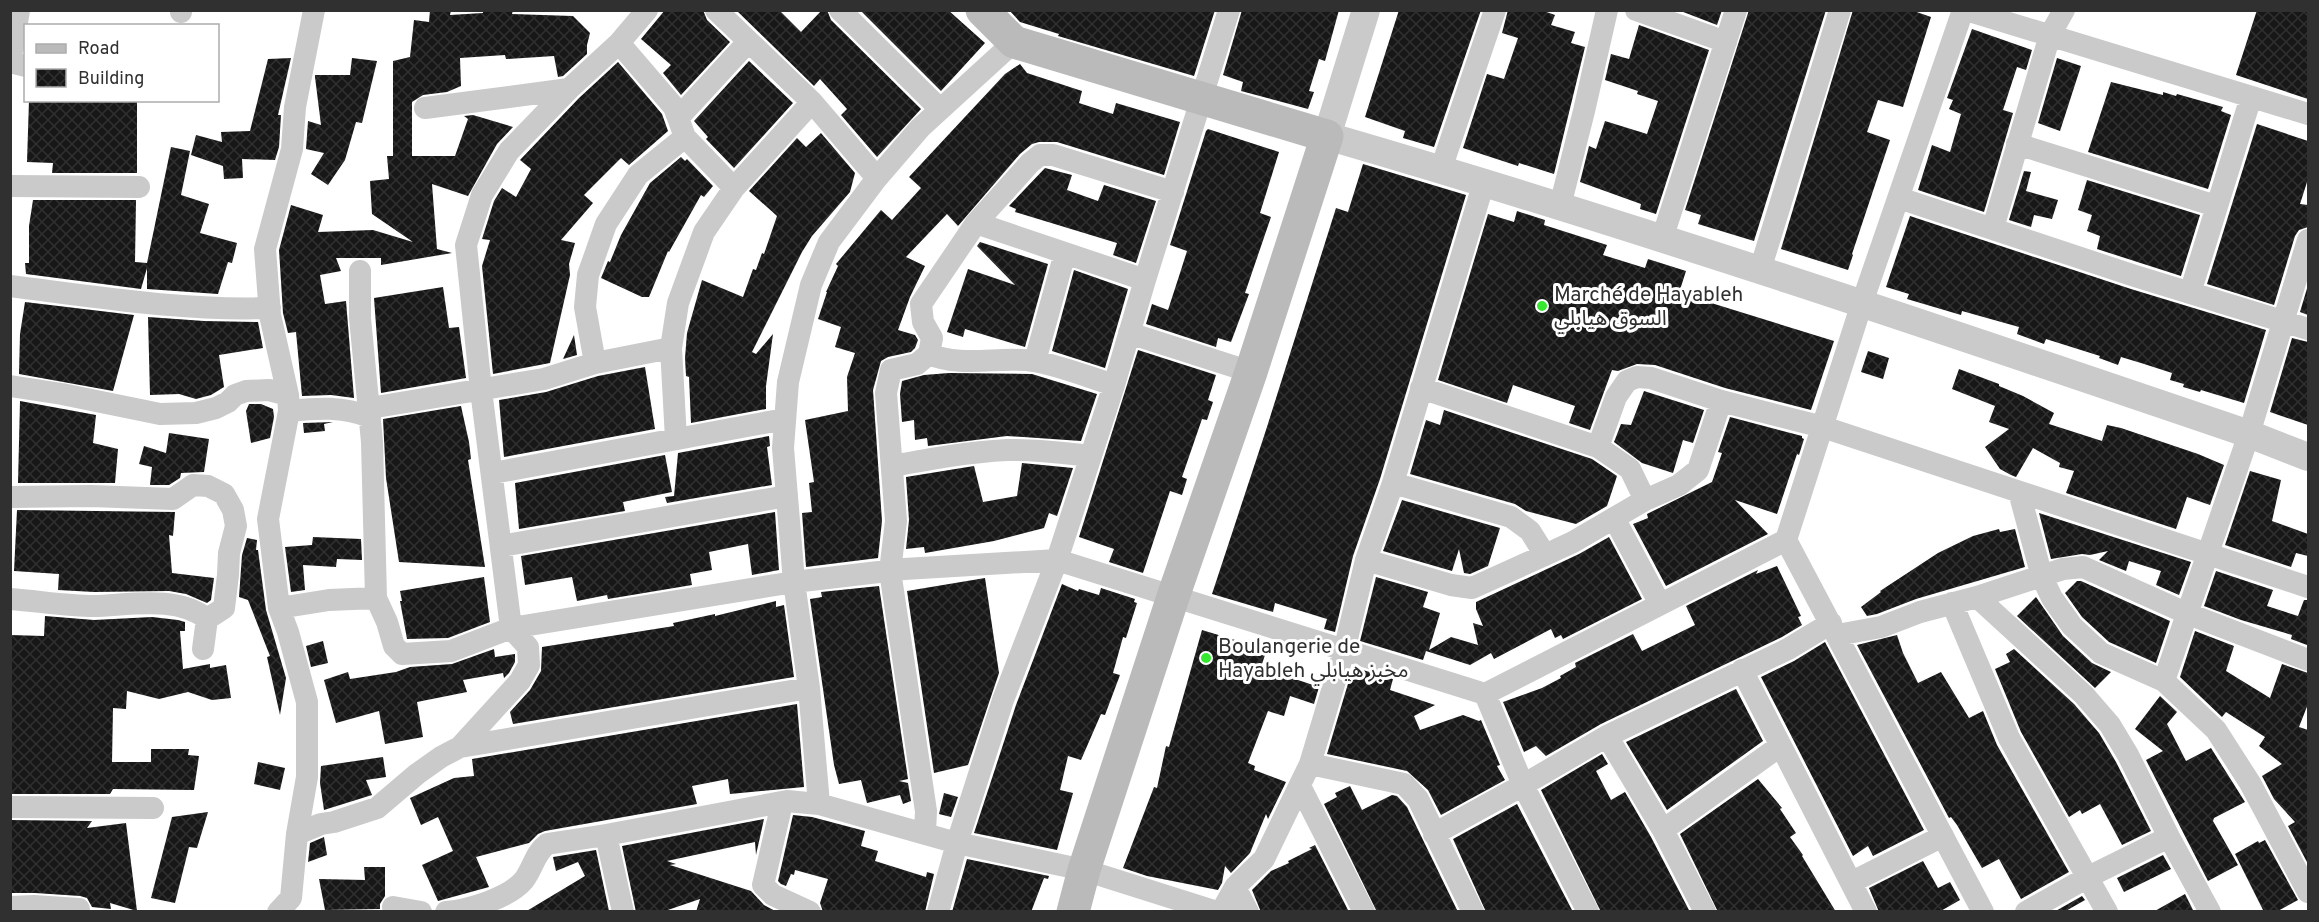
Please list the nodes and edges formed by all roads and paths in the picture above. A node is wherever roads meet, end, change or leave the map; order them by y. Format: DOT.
graph roads {
  1 [pos="16,10"];
  2 [pos="314,10"];
  3 [pos="647,10"];
  4 [pos="716,10"];
  5 [pos="840,10"];
  6 [pos="982,10"];
  7 [pos="1229,10"];
  8 [pos="1366,10"];
  9 [pos="1495,10"];
  10 [pos="1607,10"];
  11 [pos="1636,10"];
  12 [pos="1736,10"];
  13 [pos="1840,10"];
  14 [pos="1964,10"];
  15 [pos="2064,10"];
  16 [pos="2050,35"];
  17 [pos="748,42"];
  18 [pos="1014,42"];
  19 [pos="1726,42"];
  20 [pos="619,43"];
  21 [pos="10,47"];
  22 [pos="568,89"];
  23 [pos="2251,97"];
  24 [pos="1202,99"];
  25 [pos="812,102"];
  26 [pos="425,108"];
  27 [pos="940,109"];
  28 [pos="2308,114"];
  29 [pos="682,128"];
  30 [pos="1327,136"];
  31 [pos="2017,144"];
  32 [pos="1441,169"];
  33 [pos="876,178"];
  34 [pos="1484,182"];
  35 [pos="10,186"];
  36 [pos="140,187"];
  37 [pos="734,188"];
  38 [pos="1173,192"];
  39 [pos="1899,198"];
  40 [pos="1560,206"];
  41 [pos="2216,206"];
  42 [pos="976,223"];
  43 [pos="1993,228"];
  44 [pos="1662,239"];
  45 [pos="2308,240"];
  46 [pos="1065,253"];
  47 [pos="1760,270"];
  48 [pos="360,271"];
  49 [pos="1145,280"];
  50 [pos="10,286"];
  51 [pos="2190,293"];
  52 [pos="1862,303"];
  53 [pos="270,308"];
  54 [pos="2284,320"];
  55 [pos="2308,329"];
  56 [pos="1129,333"];
  57 [pos="670,348"];
  58 [pos="929,354"];
  59 [pos="1035,362"];
  60 [pos="595,363"];
  61 [pos="1251,372"];
  62 [pos="1114,385"];
  63 [pos="10,386"];
  64 [pos="1421,388"];
  65 [pos="481,390"];
  66 [pos="1721,401"];
  67 [pos="288,403"];
  68 [pos="370,413"];
  69 [pos="785,419"];
  70 [pos="1823,427"];
  71 [pos="2249,434"];
  72 [pos="676,439"];
  73 [pos="1598,447"];
  74 [pos="1091,456"];
  75 [pos="2308,457"];
  76 [pos="892,466"];
  77 [pos="493,473"];
  78 [pos="1393,483"];
  79 [pos="2019,492"];
  80 [pos="787,496"];
  81 [pos="10,497"];
  82 [pos="1645,500"];
  83 [pos="1614,518"];
  84 [pos="1786,540"];
  85 [pos="501,546"];
  86 [pos="2208,554"];
  87 [pos="1545,555"];
  88 [pos="1057,560"];
  89 [pos="1366,560"];
  90 [pos="890,571"];
  91 [pos="2042,577"];
  92 [pos="794,582"];
  93 [pos="2308,586"];
  94 [pos="1173,597"];
  95 [pos="1977,597"];
  96 [pos="376,598"];
  97 [pos="10,599"];
  98 [pos="1952,603"];
  99 [pos="1660,604"];
  100 [pos="279,608"];
  101 [pos="2186,613"];
  102 [pos="207,619"];
  103 [pos="511,628"];
  104 [pos="1834,629"];
  105 [pos="203,649"];
  106 [pos="1344,651"];
  107 [pos="2308,660"];
  108 [pos="1742,670"];
  109 [pos="2164,681"];
  110 [pos="809,688"];
  111 [pos="1485,694"];
  112 [pos="1607,736"];
  113 [pos="1780,746"];
  114 [pos="460,747"];
  115 [pos="1310,764"];
  116 [pos="1523,785"];
  117 [pos="1300,786"];
  118 [pos="782,803"];
  119 [pos="819,804"];
  120 [pos="10,807"];
  121 [pos="153,808"];
  122 [pos="1663,830"];
  123 [pos="925,832"];
  124 [pos="297,834"];
  125 [pos="1434,834"];
  126 [pos="606,835"];
  127 [pos="1944,836"];
  128 [pos="2169,837"];
  129 [pos="957,843"];
  130 [pos="1084,870"];
  131 [pos="2088,877"];
  132 [pos="1852,882"];
  133 [pos="1235,887"];
  134 [pos="2308,892"];
  135 [pos="288,907"];
  136 [pos="393,907"];
  137 [pos="10,908"];
  138 [pos="79,909"];
  139 [pos="421,912"];
  140 [pos="446,912"];
  141 [pos="623,912"];
  142 [pos="810,912"];
  143 [pos="938,912"];
  144 [pos="1073,912"];
  145 [pos="1219,912"];
  146 [pos="1248,912"];
  147 [pos="1364,912"];
  148 [pos="1473,912"];
  149 [pos="1588,912"];
  150 [pos="1705,912"];
  151 [pos="1866,912"];
  152 [pos="1983,912"];
  153 [pos="2026,912"];
  154 [pos="2106,912"];
  155 [pos="2210,912"];
  1 -- 21 [label="street"];
  2 -- 53 [label="street"];
  3 -- 20 [label="street"];
  4 -- 17 [label="street"];
  5 -- 27 [label="street"];
  6 -- 18 [label="main road"];
  7 -- 24 [label="street"];
  8 -- 30 [label="street"];
  9 -- 32 [label="street"];
  10 -- 40 [label="street"];
  11 -- 19 [label="street"];
  12 -- 19 [label="street"];
  13 -- 47 [label="street"];
  14 -- 16 [label="street"];
  14 -- 39 [label="street"];
  15 -- 16 [label="street"];
  16 -- 23 [label="street"];
  16 -- 31 [label="street"];
  17 -- 25 [label="street"];
  17 -- 29 [label="street"];
  18 -- 24 [label="main road"];
  18 -- 27 [label="street"];
  19 -- 44 [label="street"];
  20 -- 22 [label="street"];
  20 -- 29 [label="street"];
  22 -- 26 [label="street"];
  22 -- 65 [label="street"];
  23 -- 28 [label="street"];
  23 -- 41 [label="street"];
  24 -- 30 [label="main road"];
  24 -- 38 [label="street"];
  25 -- 33 [label="street"];
  25 -- 37 [label="street"];
  27 -- 33 [label="street"];
  29 -- 37 [label="street"];
  29 -- 60 [label="street"];
  30 -- 32 [label="street"];
  30 -- 61 [label="main road"];
  31 -- 41 [label="street"];
  31 -- 43 [label="street"];
  32 -- 34 [label="street"];
  33 -- 69 [label="street"];
  34 -- 40 [label="street"];
  34 -- 64 [label="street"];
  35 -- 36 [label="street"];
  37 -- 57 [label="street"];
  38 -- 42 [label="street"];
  38 -- 49 [label="street"];
  39 -- 43 [label="street"];
  39 -- 52 [label="street"];
  40 -- 44 [label="street"];
  41 -- 51 [label="street"];
  42 -- 46 [label="street"];
  42 -- 58 [label="street"];
  43 -- 51 [label="street"];
  44 -- 47 [label="street"];
  45 -- 54 [label="street"];
  46 -- 49 [label="street"];
  46 -- 59 [label="street"];
  47 -- 52 [label="street"];
  48 -- 68 [label="street"];
  49 -- 56 [label="street"];
  50 -- 53 [label="street"];
  51 -- 54 [label="street"];
  52 -- 70 [label="street"];
  52 -- 71 [label="street"];
  53 -- 67 [label="street"];
  54 -- 55 [label="street"];
  54 -- 71 [label="street"];
  56 -- 61 [label="street"];
  56 -- 62 [label="street"];
  57 -- 60 [label="street"];
  57 -- 72 [label="street"];
  58 -- 59 [label="street"];
  58 -- 76 [label="street"];
  59 -- 62 [label="street"];
  60 -- 65 [label="street"];
  61 -- 94 [label="main road"];
  62 -- 74 [label="street"];
  63 -- 67 [label="street"];
  64 -- 73 [label="street"];
  64 -- 78 [label="street"];
  65 -- 68 [label="street"];
  65 -- 77 [label="street"];
  66 -- 70 [label="street"];
  66 -- 73 [label="street"];
  66 -- 82 [label="street"];
  67 -- 68 [label="street"];
  67 -- 100 [label="street"];
  68 -- 96 [label="street"];
  69 -- 72 [label="street"];
  69 -- 80 [label="street"];
  70 -- 79 [label="street"];
  70 -- 84 [label="street"];
  71 -- 75 [label="street"];
  71 -- 86 [label="street"];
  72 -- 77 [label="street"];
  73 -- 82 [label="street"];
  74 -- 76 [label="street"];
  74 -- 88 [label="street"];
  76 -- 90 [label="street"];
  77 -- 85 [label="street"];
  78 -- 87 [label="street"];
  78 -- 89 [label="street"];
  79 -- 86 [label="street"];
  79 -- 91 [label="street"];
  80 -- 85 [label="street"];
  80 -- 92 [label="street"];
  81 -- 102 [label="street"];
  82 -- 83 [label="street"];
  83 -- 87 [label="street"];
  83 -- 99 [label="street"];
  84 -- 99 [label="street"];
  84 -- 104 [label="street"];
  85 -- 103 [label="street"];
  86 -- 93 [label="street"];
  86 -- 101 [label="street"];
  87 -- 89 [label="street"];
  88 -- 90 [label="street"];
  88 -- 94 [label="street"];
  88 -- 129 [label="street"];
  89 -- 106 [label="street"];
  90 -- 92 [label="street"];
  90 -- 123 [label="street"];
  91 -- 95 [label="street"];
  91 -- 101 [label="street"];
  91 -- 109 [label="street"];
  92 -- 103 [label="street"];
  92 -- 110 [label="street"];
  94 -- 106 [label="street"];
  94 -- 130 [label="main road"];
  95 -- 98 [label="street"];
  95 -- 128 [label="street"];
  96 -- 100 [label="street"];
  96 -- 103 [label="street"];
  97 -- 102 [label="street"];
  98 -- 104 [label="street"];
  98 -- 131 [label="street"];
  99 -- 111 [label="street"];
  100 -- 124 [label="street"];
  101 -- 107 [label="street"];
  101 -- 109 [label="street"];
  102 -- 105 [label="street"];
  103 -- 114 [label="street"];
  104 -- 108 [label="street"];
  104 -- 127 [label="street"];
  106 -- 111 [label="street"];
  106 -- 115 [label="street"];
  108 -- 112 [label="street"];
  108 -- 113 [label="street"];
  109 -- 134 [label="street"];
  110 -- 114 [label="street"];
  110 -- 119 [label="street"];
  111 -- 116 [label="street"];
  112 -- 116 [label="street"];
  112 -- 122 [label="street"];
  113 -- 122 [label="street"];
  113 -- 132 [label="street"];
  114 -- 124 [label="street"];
  115 -- 117 [label="street"];
  115 -- 125 [label="street"];
  116 -- 125 [label="street"];
  116 -- 149 [label="street"];
  117 -- 133 [label="street"];
  117 -- 147 [label="street"];
  118 -- 119 [label="street"];
  118 -- 126 [label="street"];
  118 -- 142 [label="street"];
  119 -- 123 [label="street"];
  120 -- 121 [label="street"];
  122 -- 150 [label="street"];
  123 -- 129 [label="street"];
  124 -- 135 [label="street"];
  125 -- 148 [label="street"];
  126 -- 140 [label="street"];
  126 -- 141 [label="street"];
  127 -- 132 [label="street"];
  127 -- 152 [label="street"];
  128 -- 131 [label="street"];
  128 -- 155 [label="street"];
  129 -- 130 [label="street"];
  129 -- 143 [label="street"];
  130 -- 144 [label="main road"];
  130 -- 145 [label="street"];
  131 -- 153 [label="street"];
  131 -- 154 [label="street"];
  132 -- 151 [label="street"];
  133 -- 145 [label="street"];
  133 -- 146 [label="street"];
  136 -- 139 [label="street"];
  137 -- 138 [label="street"];
}
